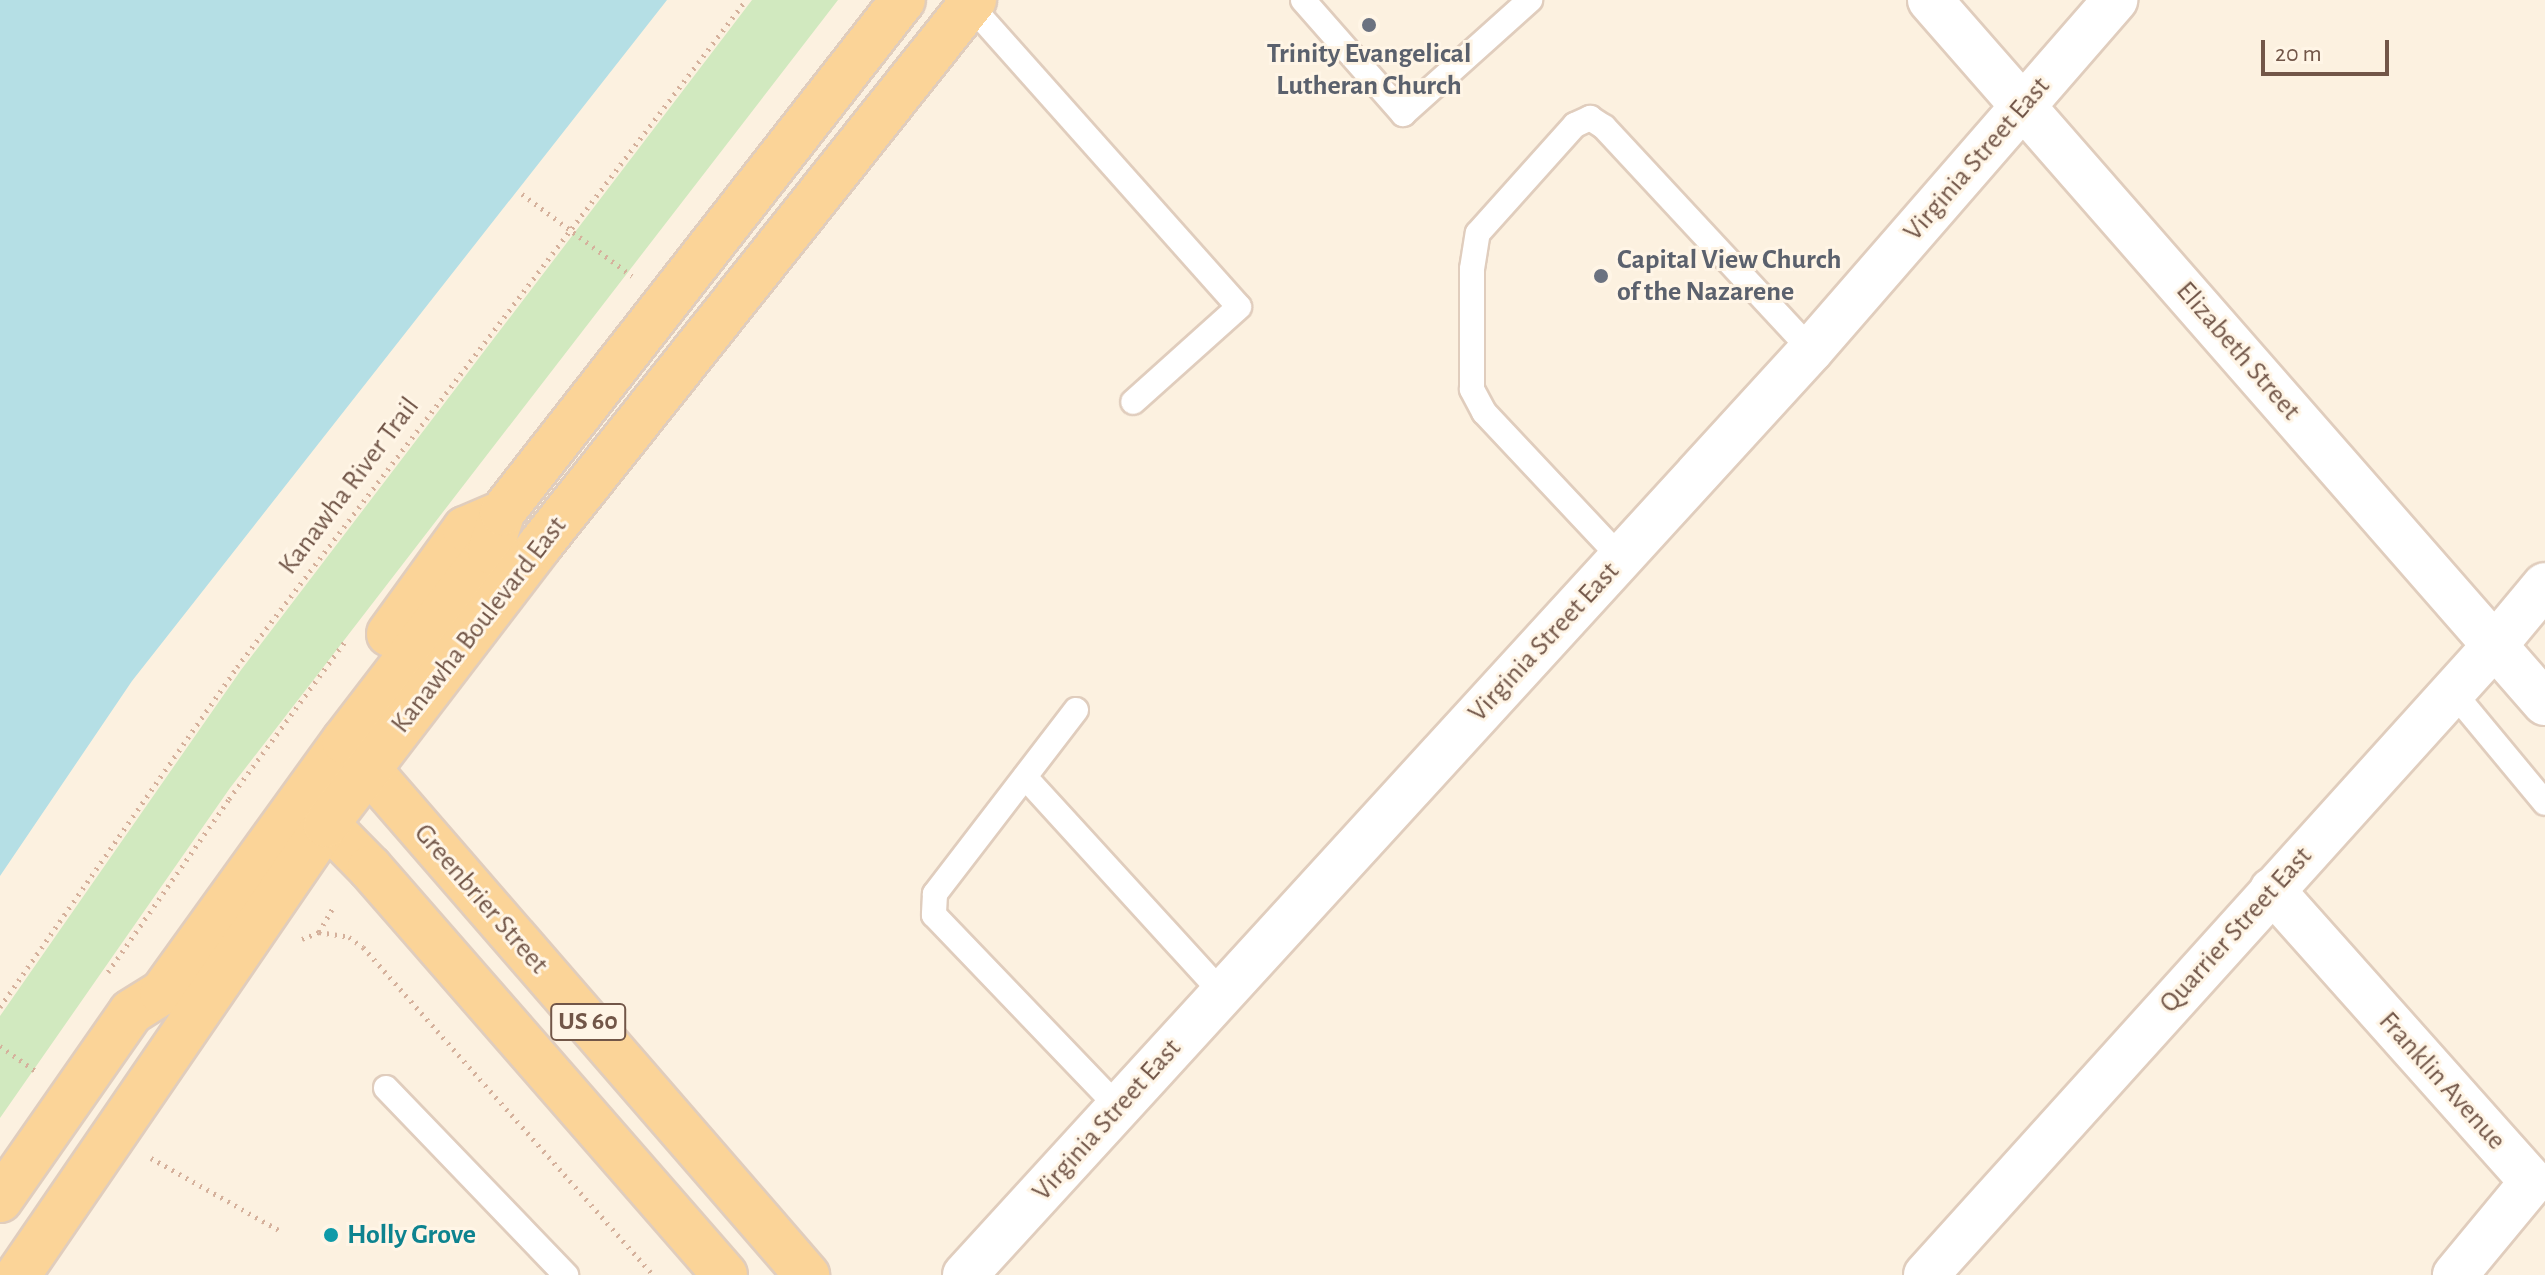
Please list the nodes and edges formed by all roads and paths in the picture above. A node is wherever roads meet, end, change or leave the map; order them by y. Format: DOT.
graph roads {
  1 [pos="746,0"];
  2 [pos="903,0"];
  3 [pos="1303,0"];
  4 [pos="1530,0"];
  5 [pos="1930,0"];
  6 [pos="2115,0"];
  7 [pos="972,3"];
  8 [pos="2022,106"];
  9 [pos="522,194"];
  10 [pos="568,229"];
  11 [pos="632,276"];
  12 [pos="1811,350"];
  13 [pos="1133,402"];
  14 [pos="502,513"];
  15 [pos="1621,558"];
  16 [pos="2545,585"];
  17 [pos="2495,645"];
  18 [pos="2453,692"];
  19 [pos="2545,703"];
  20 [pos="1076,710"];
  21 [pos="356,756"];
  22 [pos="1025,777"];
  23 [pos="2545,803"];
  24 [pos="314,812"];
  25 [pos="2272,890"];
  26 [pos="319,932"];
  27 [pos="1222,993"];
  28 [pos="0,1007"];
  29 [pos="131,1012"];
  30 [pos="0,1046"];
  31 [pos="38,1073"];
  32 [pos="386,1088"];
  33 [pos="1118,1107"];
  34 [pos="151,1158"];
  35 [pos="0,1200"];
  36 [pos="279,1230"];
  37 [pos="18,1275"];
  38 [pos="566,1275"];
  39 [pos="653,1275"];
  40 [pos="725,1275"];
  41 [pos="807,1275"];
  42 [pos="965,1275"];
  43 [pos="1926,1275"];
  44 [pos="2455,1275"];
  1 -- 10 [label="path, Kanawha River Trail"];
  2 -- 14 [label="main road, Kanawha Boulevard East"];
  3 -- 4 [label="lane"];
  5 -- 8 [label="main road, Elizabeth Street"];
  6 -- 8 [label="main road, Virginia Street East"];
  7 -- 13 [label="lane"];
  7 -- 21 [label="main road, Kanawha Boulevard East"];
  8 -- 12 [label="main road, Virginia Street East"];
  8 -- 17 [label="main road, Elizabeth Street"];
  9 -- 10 [label="path"];
  10 -- 11 [label="path"];
  10 -- 28 [label="path, Kanawha River Trail"];
  12 -- 15 [label="main road, Virginia Street East"];
  12 -- 15 [label="lane"];
  14 -- 21 [label="main road, Kanawha Boulevard East"];
  14 -- 29 [label="main road, Kanawha Boulevard East"];
  15 -- 27 [label="main road, Virginia Street East"];
  16 -- 17 [label="main road, Quarrier Street East"];
  17 -- 18 [label="main road, Quarrier Street East"];
  17 -- 19 [label="main road, Elizabeth Street"];
  18 -- 23 [label="lane"];
  18 -- 25 [label="main road, Quarrier Street East"];
  20 -- 22 [label="lane"];
  21 -- 24 [label="main road, Kanawha Boulevard East"];
  21 -- 41 [label="main road, Greenbrier Street / US 60"];
  22 -- 27 [label="lane"];
  22 -- 33 [label="lane"];
  24 -- 29 [label="main road, Kanawha Boulevard East"];
  24 -- 37 [label="main road, Kanawha Boulevard East"];
  24 -- 40 [label="main road, US 60"];
  25 -- 43 [label="main road, Quarrier Street East"];
  25 -- 44 [label="main road, Franklin Avenue"];
  26 -- 39 [label="path"];
  27 -- 33 [label="main road, Virginia Street East"];
  29 -- 35 [label="main road, Kanawha Boulevard East"];
  30 -- 31 [label="path"];
  32 -- 38 [label="lane"];
  33 -- 42 [label="main road, Virginia Street East"];
  34 -- 36 [label="path"];
}
